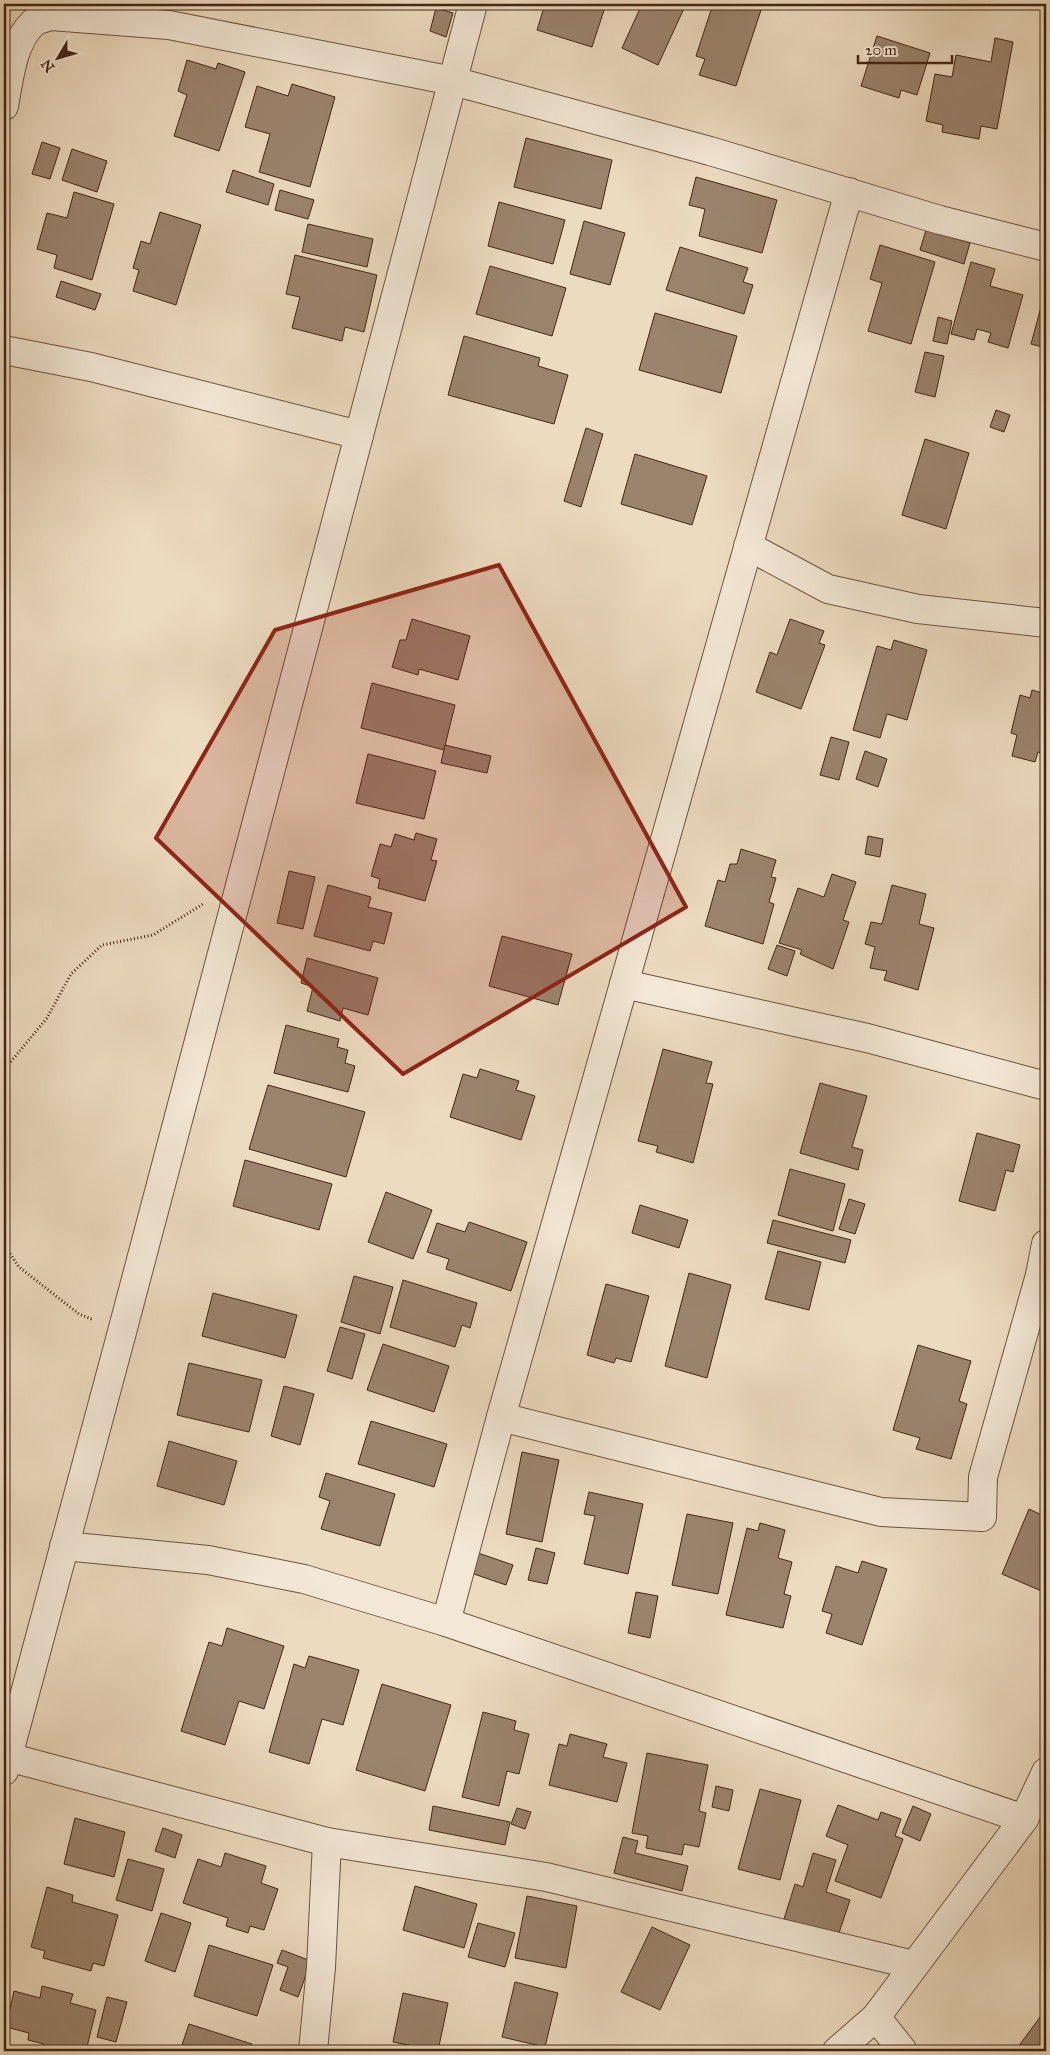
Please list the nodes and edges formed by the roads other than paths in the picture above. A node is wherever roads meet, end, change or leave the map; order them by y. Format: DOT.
graph roads {
  1 [pos="473,4"];
  2 [pos="34,13"];
  3 [pos="453,80"];
  4 [pos="4,106"];
  5 [pos="849,192"];
  6 [pos="1046,247"];
  7 [pos="4,350"];
  8 [pos="359,435"];
  9 [pos="748,546"];
  10 [pos="1046,623"];
  11 [pos="624,984"];
  12 [pos="1046,1086"];
  13 [pos="1046,1244"];
  14 [pos="500,1417"];
  15 [pos="64,1546"];
  16 [pos="446,1622"];
  17 [pos="5,1761"];
  18 [pos="1046,1772"];
  19 [pos="1024,1819"];
  20 [pos="327,1842"];
  21 [pos="914,1965"];
  22 [pos="876,2017"];
  23 [pos="313,2051"];
  24 [pos="837,2051"];
  25 [pos="903,2051"];
  1 -- 3 [label="street"];
  2 -- 3 [label="street"];
  2 -- 4 [label="street"];
  3 -- 5 [label="street"];
  3 -- 8 [label="street"];
  5 -- 6 [label="street"];
  5 -- 9 [label="street"];
  7 -- 8 [label="street"];
  8 -- 15 [label="street"];
  9 -- 10 [label="street"];
  9 -- 11 [label="street"];
  11 -- 12 [label="street"];
  11 -- 14 [label="street"];
  13 -- 14 [label="street"];
  14 -- 16 [label="street"];
  15 -- 16 [label="street"];
  15 -- 17 [label="street"];
  16 -- 19 [label="street"];
  17 -- 20 [label="street"];
  18 -- 19 [label="street"];
  19 -- 21 [label="street"];
  20 -- 21 [label="street"];
  20 -- 23 [label="street"];
  21 -- 22 [label="street"];
  22 -- 24 [label="street"];
  22 -- 25 [label="street"];
}
